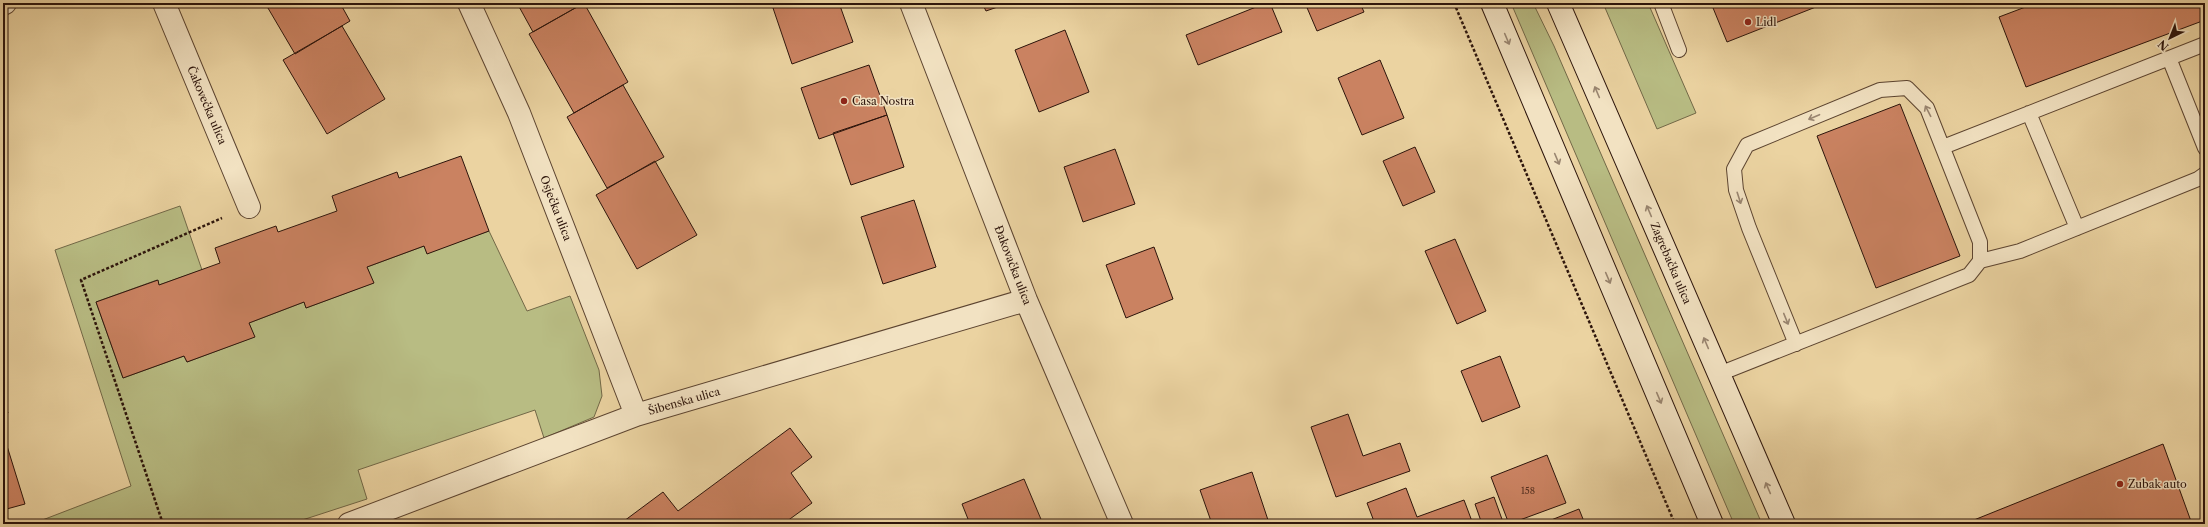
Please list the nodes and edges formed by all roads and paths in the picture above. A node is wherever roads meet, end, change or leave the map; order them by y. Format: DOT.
graph roads {
  1 [pos="164,3"];
  2 [pos="469,3"];
  3 [pos="911,3"];
  4 [pos="1454,3"];
  5 [pos="1492,3"];
  6 [pos="1558,3"];
  7 [pos="1661,3"];
  8 [pos="2205,44"];
  9 [pos="1679,50"];
  10 [pos="2169,58"];
  11 [pos="2029,113"];
  12 [pos="1943,147"];
  13 [pos="2205,148"];
  14 [pos="2205,174"];
  15 [pos="249,207"];
  16 [pos="2077,228"];
  17 [pos="1980,260"];
  18 [pos="1026,300"];
  19 [pos="1796,344"];
  20 [pos="1719,374"];
  21 [pos="636,415"];
  22 [pos="163,524"];
  23 [pos="349,524"];
  24 [pos="1122,524"];
  25 [pos="1675,524"];
  26 [pos="1712,524"];
  27 [pos="1784,524"];
  1 -- 15 [label="street, Čakovečka ulica"];
  2 -- 21 [label="street, Osječka ulica"];
  3 -- 18 [label="street, Đakovačka ulica"];
  4 -- 25 [label="path"];
  5 -- 26 [label="street, one-way"];
  20 -- 6 [label="street, Zagrebačka ulica, one-way"];
  7 -- 9 [label="lane"];
  8 -- 10 [label="lane"];
  10 -- 11 [label="lane"];
  10 -- 13 [label="lane"];
  11 -- 12 [label="lane"];
  11 -- 16 [label="lane"];
  12 -- 17 [label="lane"];
  12 -- 19 [label="lane, one-way"];
  14 -- 16 [label="lane"];
  15 -- 22 [label="path"];
  16 -- 17 [label="lane"];
  17 -- 19 [label="lane"];
  18 -- 21 [label="street, Šibenska ulica"];
  18 -- 24 [label="street, Đakovačka ulica"];
  19 -- 20 [label="lane"];
  27 -- 20 [label="street, Zagrebačka ulica, one-way"];
  21 -- 23 [label="street, Šibenska ulica"];
}
